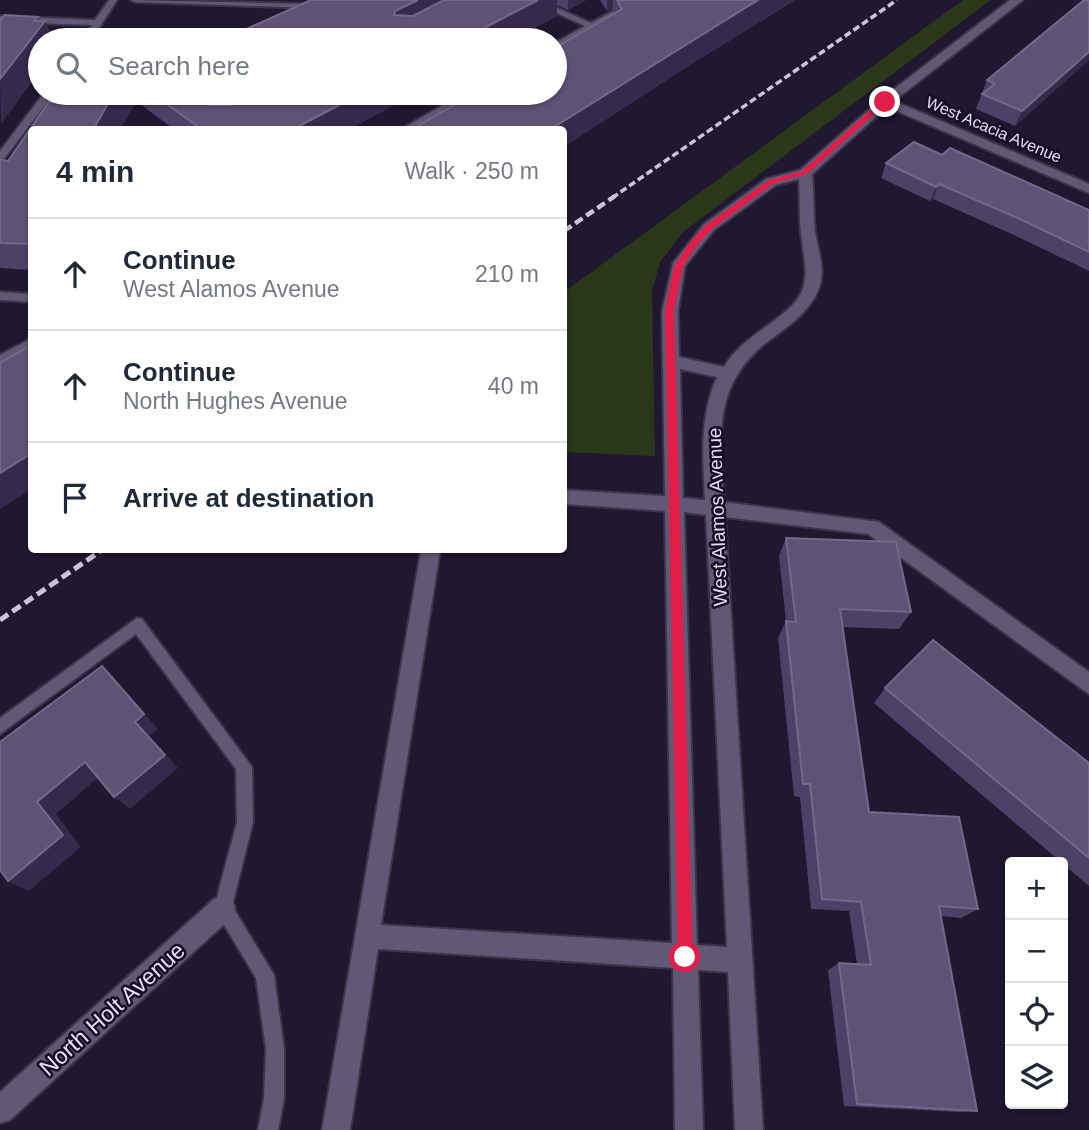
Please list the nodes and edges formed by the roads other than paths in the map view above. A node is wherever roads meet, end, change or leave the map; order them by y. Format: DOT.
graph roads {
  1 [pos="113,0"];
  2 [pos="135,0"];
  3 [pos="532,0"];
  4 [pos="639,0"];
  5 [pos="1017,0"];
  6 [pos="287,17"];
  7 [pos="0,19"];
  8 [pos="98,23"];
  9 [pos="592,26"];
  10 [pos="95,28"];
  11 [pos="567,40"];
  12 [pos="885,102"];
  13 [pos="41,105"];
  14 [pos="449,105"];
  15 [pos="411,126"];
  16 [pos="4,161"];
  17 [pos="804,173"];
  18 [pos="1089,189"];
  19 [pos="0,296"];
  20 [pos="28,298"];
  21 [pos="28,344"];
  22 [pos="0,360"];
  23 [pos="673,362"];
  24 [pos="726,373"];
  25 [pos="567,497"];
  26 [pos="676,505"];
  27 [pos="715,510"];
  28 [pos="430,553"];
  29 [pos="1089,684"];
  30 [pos="0,727"];
  31 [pos="223,908"];
  32 [pos="367,936"];
  33 [pos="685,957"];
  34 [pos="740,960"];
  35 [pos="0,1110"];
  36 [pos="268,1130"];
  37 [pos="336,1130"];
  38 [pos="689,1130"];
  39 [pos="749,1130"];
  1 -- 8 [label="lane"];
  2 -- 6 [label="lane"];
  3 -- 9 [label="lane"];
  4 -- 9 [label="lane"];
  5 -- 12 [label="street"];
  7 -- 8 [label="lane"];
  8 -- 10 [label="lane"];
  9 -- 11 [label="lane"];
  12 -- 17 [label="street"];
  12 -- 18 [label="street, West Acacia Avenue"];
  13 -- 16 [label="lane"];
  14 -- 15 [label="lane"];
  17 -- 23 [label="street, West Alamos Avenue"];
  17 -- 24 [label="street, West Alamos Avenue"];
  19 -- 20 [label="lane"];
  21 -- 22 [label="lane"];
  23 -- 24 [label="street"];
  23 -- 26 [label="street, West Alamos Avenue"];
  24 -- 27 [label="street, West Alamos Avenue"];
  25 -- 26 [label="street"];
  26 -- 27 [label="street"];
  26 -- 33 [label="street, West Alamos Avenue"];
  27 -- 29 [label="street"];
  27 -- 34 [label="street, West Alamos Avenue"];
  28 -- 32 [label="street"];
  30 -- 31 [label="lane"];
  31 -- 35 [label="street, North Holt Avenue"];
  31 -- 36 [label="lane"];
  32 -- 33 [label="street"];
  32 -- 37 [label="street"];
  33 -- 34 [label="street"];
  33 -- 38 [label="street, West Alamos Avenue"];
  34 -- 39 [label="street, West Alamos Avenue"];
}
